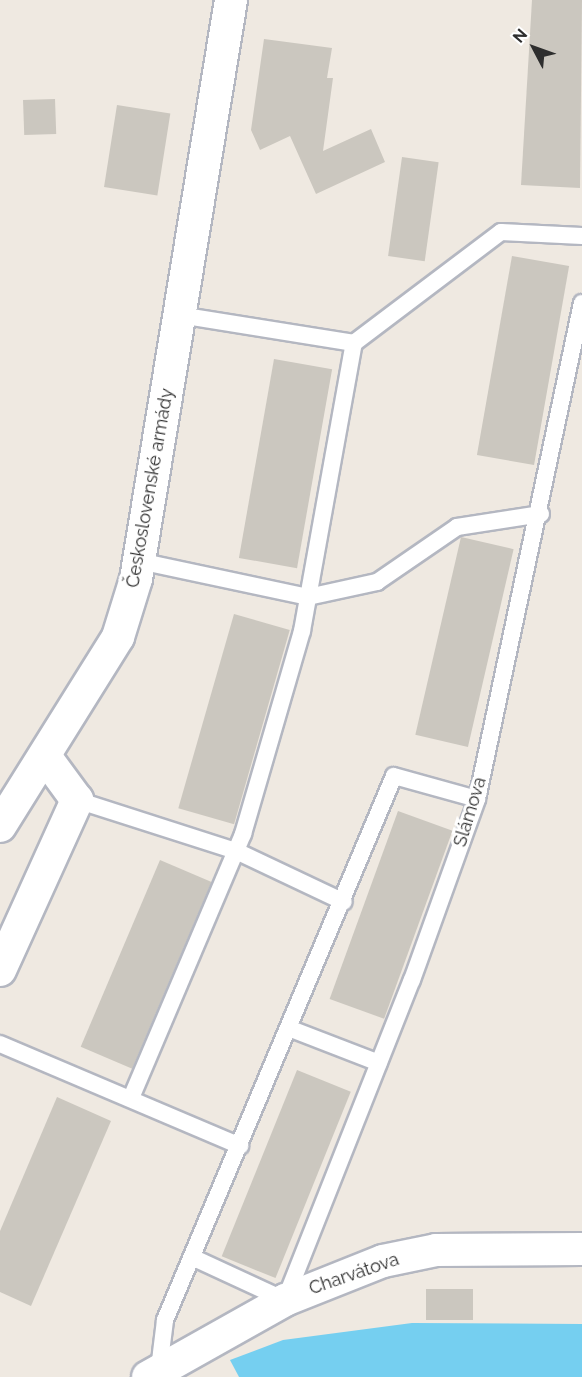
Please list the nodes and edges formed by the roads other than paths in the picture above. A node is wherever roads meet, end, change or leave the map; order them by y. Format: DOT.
graph roads {
  1 [pos="231,0"];
  2 [pos="582,236"];
  3 [pos="582,303"];
  4 [pos="180,315"];
  5 [pos="354,343"];
  6 [pos="541,513"];
  7 [pos="139,561"];
  8 [pos="308,597"];
  9 [pos="46,759"];
  10 [pos="477,799"];
  11 [pos="77,800"];
  12 [pos="0,826"];
  13 [pos="236,851"];
  14 [pos="344,902"];
  15 [pos="0,970"];
  16 [pos="291,1029"];
  17 [pos="0,1044"];
  18 [pos="379,1063"];
  19 [pos="131,1098"];
  20 [pos="240,1146"];
  21 [pos="582,1249"];
  22 [pos="192,1257"];
  23 [pos="285,1300"];
  24 [pos="153,1373"];
  1 -- 4 [label="street, Československé armády"];
  2 -- 5 [label="lane"];
  3 -- 6 [label="lane, Slámova"];
  4 -- 5 [label="lane"];
  4 -- 7 [label="street, Československé armády"];
  5 -- 8 [label="lane"];
  6 -- 8 [label="lane"];
  6 -- 10 [label="lane, Slámova"];
  7 -- 8 [label="lane"];
  7 -- 9 [label="street, Československé armády"];
  8 -- 13 [label="lane"];
  9 -- 11 [label="street"];
  9 -- 12 [label="street, Československé armády"];
  10 -- 14 [label="lane"];
  10 -- 18 [label="lane, Slámova"];
  11 -- 13 [label="lane"];
  11 -- 15 [label="street"];
  13 -- 14 [label="lane"];
  13 -- 19 [label="lane"];
  14 -- 16 [label="lane"];
  16 -- 18 [label="lane"];
  16 -- 20 [label="lane"];
  17 -- 19 [label="lane"];
  18 -- 23 [label="lane, Slámova"];
  19 -- 20 [label="lane"];
  20 -- 22 [label="lane"];
  21 -- 23 [label="street, Charvátova"];
  22 -- 23 [label="lane"];
  22 -- 24 [label="lane"];
  23 -- 24 [label="street, Charvátova"];
}
